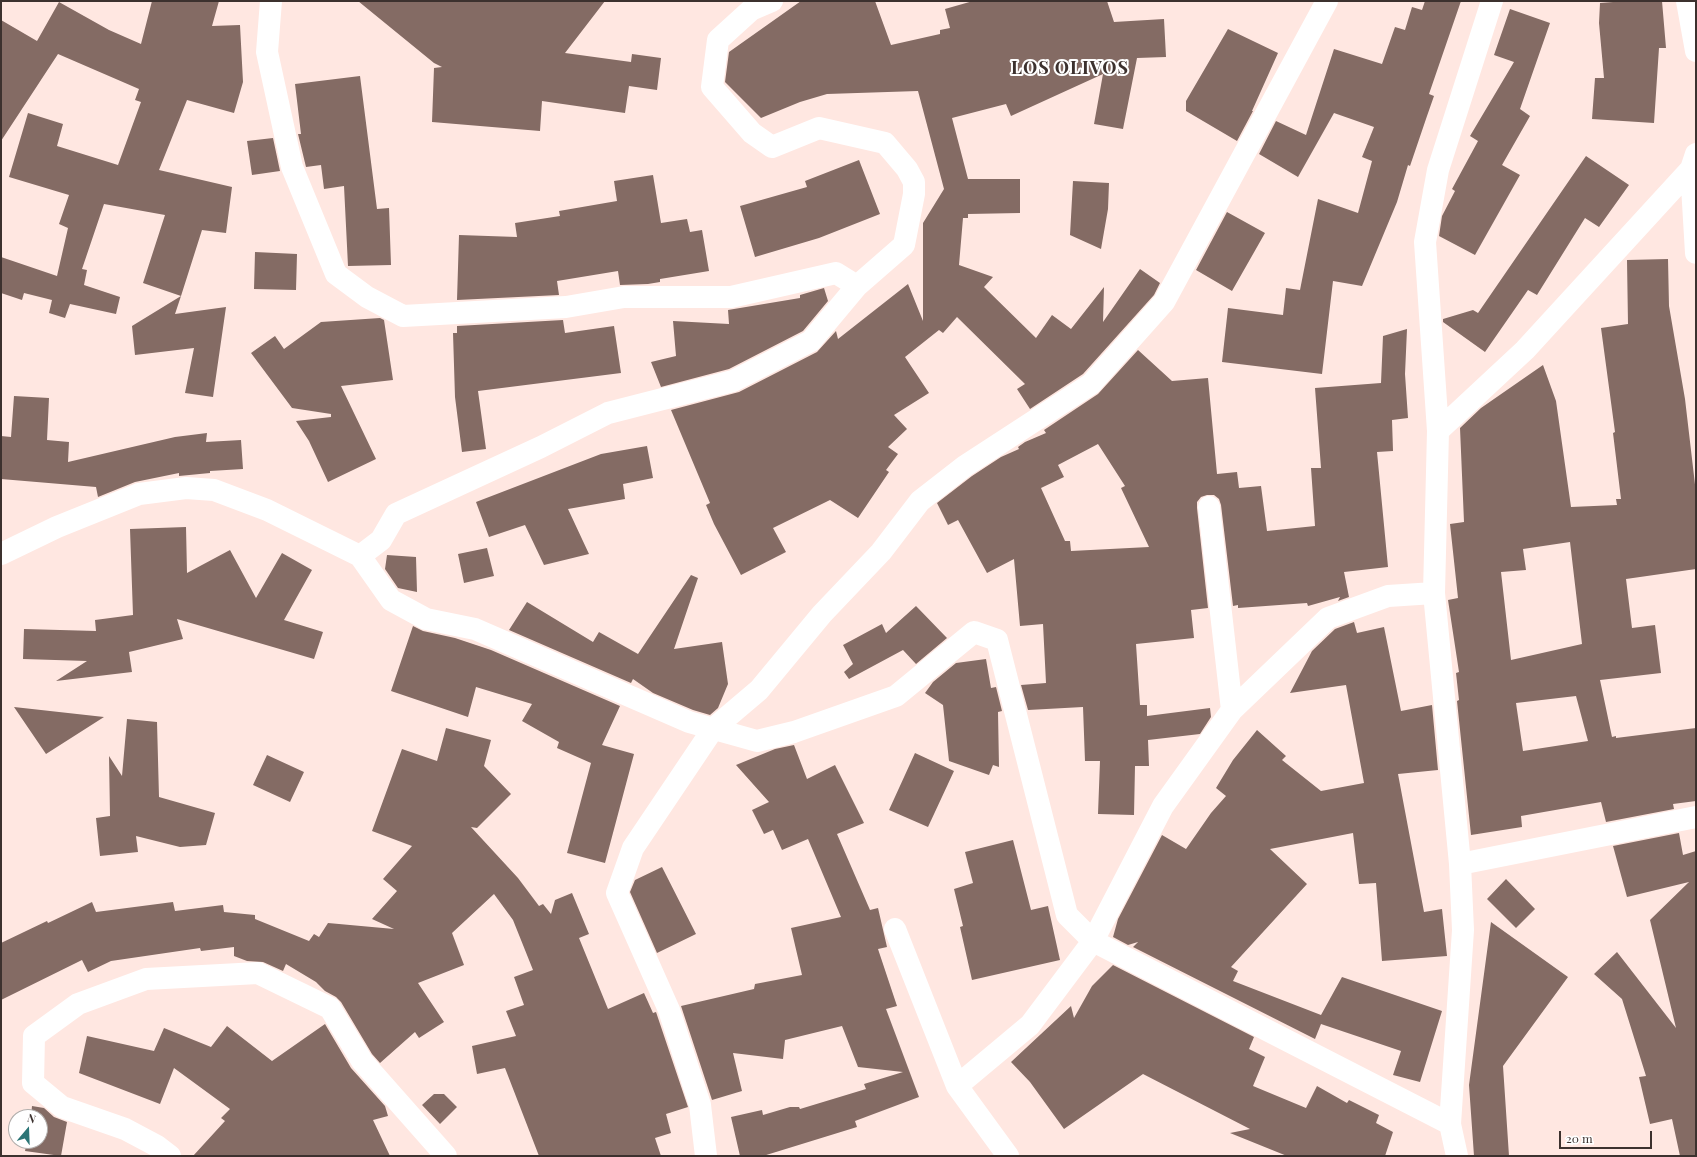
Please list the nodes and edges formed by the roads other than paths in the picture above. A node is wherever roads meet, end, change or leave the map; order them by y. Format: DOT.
graph roads {
  1 [pos="271,1"];
  2 [pos="772,1"];
  3 [pos="1327,1"];
  4 [pos="1492,1"];
  5 [pos="1688,1"];
  6 [pos="751,6"];
  7 [pos="1696,52"];
  8 [pos="1694,161"];
  9 [pos="1696,253"];
  10 [pos="857,286"];
  11 [pos="1438,431"];
  12 [pos="1209,507"];
  13 [pos="1,554"];
  14 [pos="360,556"];
  15 [pos="1434,592"];
  16 [pos="1232,710"];
  17 [pos="712,729"];
  18 [pos="1696,817"];
  19 [pos="1460,864"];
  20 [pos="895,929"];
  21 [pos="1093,941"];
  22 [pos="957,1086"];
  23 [pos="1450,1124"];
  24 [pos="170,1156"];
  25 [pos="446,1156"];
  26 [pos="706,1156"];
  27 [pos="1008,1156"];
  28 [pos="1457,1156"];
  1 -- 10 [label="street"];
  2 -- 6 [label="street"];
  3 -- 17 [label="street"];
  4 -- 11 [label="street"];
  5 -- 7 [label="street"];
  6 -- 10 [label="street"];
  8 -- 9 [label="street"];
  8 -- 11 [label="street"];
  10 -- 14 [label="street"];
  11 -- 15 [label="street"];
  12 -- 16 [label="street"];
  13 -- 14 [label="street"];
  14 -- 17 [label="street"];
  15 -- 16 [label="street"];
  15 -- 19 [label="street"];
  16 -- 21 [label="street"];
  17 -- 21 [label="street"];
  17 -- 26 [label="street"];
  18 -- 19 [label="street"];
  19 -- 23 [label="street"];
  20 -- 22 [label="street"];
  21 -- 22 [label="street"];
  21 -- 23 [label="street"];
  22 -- 27 [label="street"];
  23 -- 28 [label="street"];
  24 -- 25 [label="street"];
}
